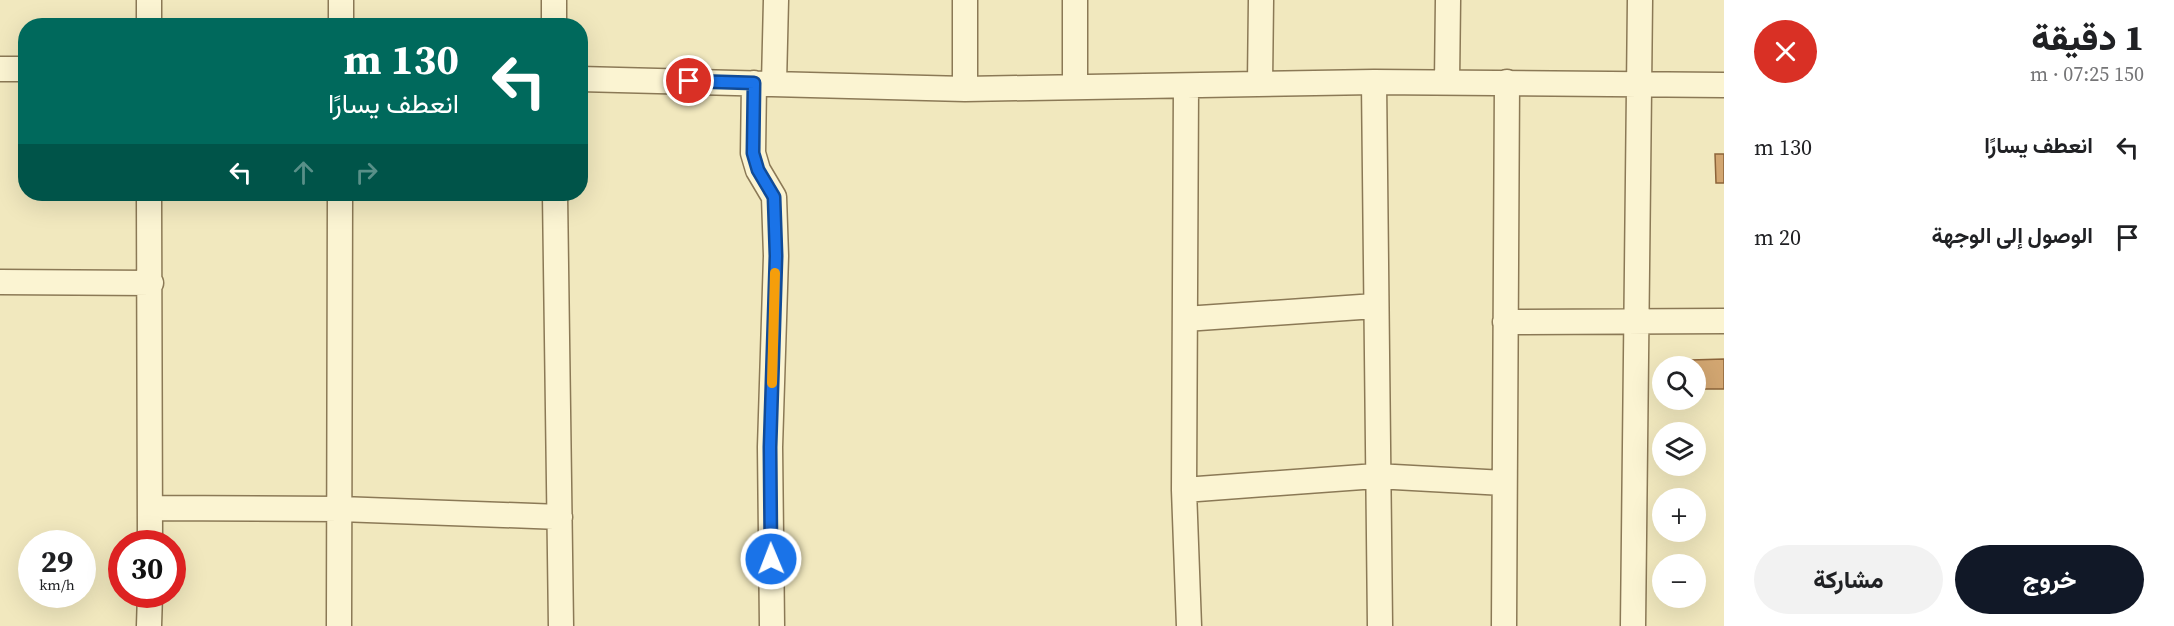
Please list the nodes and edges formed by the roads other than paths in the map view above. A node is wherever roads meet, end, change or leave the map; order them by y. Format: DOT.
graph roads {
  1 [pos="149,0"];
  2 [pos="341,0"];
  3 [pos="554,0"];
  4 [pos="776,0"];
  5 [pos="965,0"];
  6 [pos="1075,0"];
  7 [pos="1261,0"];
  8 [pos="1448,0"];
  9 [pos="1640,0"];
  10 [pos="148,18"];
  11 [pos="341,18"];
  12 [pos="554,18"];
  13 [pos="0,69"];
  14 [pos="18,69"];
  15 [pos="588,79"];
  16 [pos="1374,82"];
  17 [pos="1446,82"];
  18 [pos="1507,82"];
  19 [pos="764,83"];
  20 [pos="1260,83"];
  21 [pos="1638,84"];
  22 [pos="1075,85"];
  23 [pos="1724,85"];
  24 [pos="1186,87"];
  25 [pos="965,89"];
  26 [pos="150,201"];
  27 [pos="340,201"];
  28 [pos="555,201"];
  29 [pos="0,282"];
  30 [pos="150,283"];
  31 [pos="1375,306"];
  32 [pos="1185,320"];
  33 [pos="1724,321"];
  34 [pos="1505,322"];
  35 [pos="1635,323"];
  36 [pos="1376,476"];
  37 [pos="1504,483"];
  38 [pos="1184,490"];
  39 [pos="150,508"];
  40 [pos="340,508"];
  41 [pos="560,517"];
  42 [pos="150,530"];
  43 [pos="150,608"];
  44 [pos="149,626"];
  45 [pos="339,626"];
  46 [pos="561,626"];
  47 [pos="772,626"];
  48 [pos="1189,626"];
  49 [pos="1380,626"];
  50 [pos="1504,626"];
  51 [pos="1633,626"];
  1 -- 10 [label="street"];
  2 -- 11 [label="street"];
  3 -- 12 [label="street"];
  4 -- 19 [label="street"];
  5 -- 25 [label="street"];
  6 -- 22 [label="street"];
  7 -- 20 [label="street"];
  8 -- 17 [label="street"];
  9 -- 21 [label="street"];
  13 -- 14 [label="street"];
  15 -- 19 [label="street"];
  16 -- 17 [label="street"];
  16 -- 20 [label="street"];
  16 -- 31 [label="street"];
  17 -- 18 [label="street"];
  18 -- 21 [label="street"];
  18 -- 34 [label="street"];
  19 -- 25 [label="street"];
  19 -- 47 [label="street"];
  20 -- 24 [label="street"];
  21 -- 23 [label="street"];
  21 -- 35 [label="street"];
  22 -- 24 [label="street"];
  22 -- 25 [label="street"];
  24 -- 32 [label="street"];
  26 -- 30 [label="street"];
  27 -- 40 [label="street"];
  28 -- 41 [label="street"];
  29 -- 30 [label="street"];
  30 -- 39 [label="street"];
  31 -- 32 [label="street"];
  31 -- 36 [label="street"];
  32 -- 38 [label="street"];
  33 -- 35 [label="street"];
  34 -- 35 [label="street"];
  34 -- 37 [label="street"];
  35 -- 51 [label="street"];
  36 -- 37 [label="street"];
  36 -- 38 [label="street"];
  36 -- 49 [label="street"];
  37 -- 50 [label="street"];
  38 -- 48 [label="street"];
  39 -- 40 [label="street"];
  39 -- 42 [label="street"];
  40 -- 41 [label="street"];
  40 -- 45 [label="street"];
  41 -- 46 [label="street"];
  43 -- 44 [label="street"];
}
